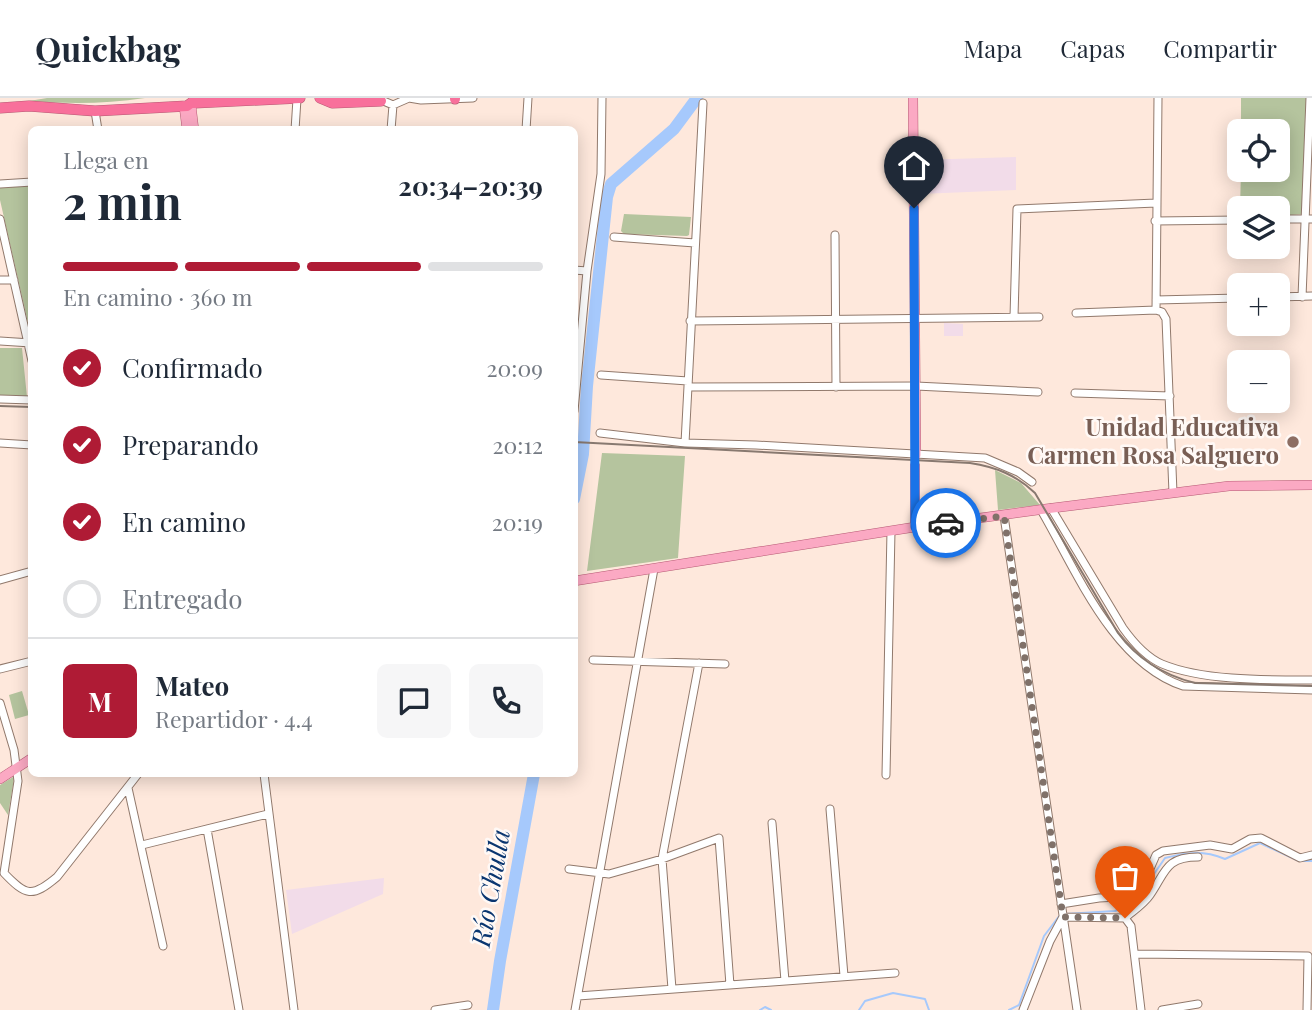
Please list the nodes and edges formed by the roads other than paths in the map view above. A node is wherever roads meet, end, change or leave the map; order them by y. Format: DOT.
graph roads {
  1 [pos="299,98"];
  2 [pos="320,98"];
  3 [pos="409,98"];
  4 [pos="455,98"];
  5 [pos="473,98"];
  6 [pos="528,98"];
  7 [pos="602,98"];
  8 [pos="913,98"];
  9 [pos="1158,98"];
  10 [pos="1310,98"];
  11 [pos="380,100"];
  12 [pos="187,102"];
  13 [pos="703,103"];
  14 [pos="393,105"];
  15 [pos="0,108"];
  16 [pos="96,111"];
  17 [pos="98,126"];
  18 [pos="187,126"];
  19 [pos="193,126"];
  20 [pos="296,126"];
  21 [pos="391,126"];
  22 [pos="526,126"];
  23 [pos="28,183"];
  24 [pos="0,184"];
  25 [pos="1156,203"];
  26 [pos="1290,219"];
  27 [pos="1310,219"];
  28 [pos="1155,220"];
  29 [pos="1227,220"];
  30 [pos="0,223"];
  31 [pos="835,235"];
  32 [pos="614,237"];
  33 [pos="695,243"];
  34 [pos="578,270"];
  35 [pos="587,271"];
  36 [pos="14,280"];
  37 [pos="0,281"];
  38 [pos="1312,296"];
  39 [pos="1302,297"];
  40 [pos="1227,298"];
  41 [pos="1290,298"];
  42 [pos="1156,300"];
  43 [pos="1156,310"];
  44 [pos="1076,313"];
  45 [pos="1014,317"];
  46 [pos="1039,317"];
  47 [pos="915,318"];
  48 [pos="835,320"];
  49 [pos="690,321"];
  50 [pos="28,339"];
  51 [pos="0,341"];
  52 [pos="28,343"];
  53 [pos="578,359"];
  54 [pos="601,375"];
  55 [pos="688,384"];
  56 [pos="916,386"];
  57 [pos="836,387"];
  58 [pos="1038,392"];
  59 [pos="1075,393"];
  60 [pos="1170,396"];
  61 [pos="0,398"];
  62 [pos="28,400"];
  63 [pos="600,433"];
  64 [pos="0,443"];
  65 [pos="685,443"];
  66 [pos="28,445"];
  67 [pos="916,455"];
  68 [pos="915,467"];
  69 [pos="1032,482"];
  70 [pos="1312,485"];
  71 [pos="1173,493"];
  72 [pos="1046,509"];
  73 [pos="1004,516"];
  74 [pos="915,527"];
  75 [pos="891,531"];
  76 [pos="654,569"];
  77 [pos="28,572"];
  78 [pos="0,580"];
  79 [pos="578,581"];
  80 [pos="593,660"];
  81 [pos="638,661"];
  82 [pos="28,662"];
  83 [pos="699,663"];
  84 [pos="725,664"];
  85 [pos="0,669"];
  86 [pos="1312,680"];
  87 [pos="1312,690"];
  88 [pos="0,703"];
  89 [pos="28,761"];
  90 [pos="18,767"];
  91 [pos="886,775"];
  92 [pos="136,777"];
  93 [pos="264,777"];
  94 [pos="0,779"];
  95 [pos="128,788"];
  96 [pos="830,809"];
  97 [pos="268,814"];
  98 [pos="772,823"];
  99 [pos="207,829"];
  100 [pos="142,845"];
  101 [pos="1312,855"];
  102 [pos="1198,858"];
  103 [pos="662,859"];
  104 [pos="569,869"];
  105 [pos="601,873"];
  106 [pos="1062,913"];
  107 [pos="1125,918"];
  108 [pos="163,946"];
  109 [pos="1135,954"];
  110 [pos="895,973"];
  111 [pos="844,976"];
  112 [pos="785,981"];
  113 [pos="730,985"];
  114 [pos="672,989"];
  115 [pos="578,996"];
  116 [pos="1198,1004"];
  117 [pos="468,1005"];
  118 [pos="239,1010"];
  119 [pos="293,1010"];
  120 [pos="435,1010"];
  121 [pos="575,1010"];
  122 [pos="1023,1010"];
  123 [pos="1077,1010"];
  124 [pos="1141,1010"];
  125 [pos="1167,1010"];
  126 [pos="1307,1010"];
  1 -- 12 [label="highway"];
  1 -- 20 [label="street"];
  2 -- 11 [label="highway"];
  3 -- 4 [label="street"];
  3 -- 14 [label="street"];
  4 -- 5 [label="street"];
  6 -- 22 [label="street"];
  7 -- 35 [label="street"];
  8 -- 47 [label="main road"];
  9 -- 25 [label="street"];
  10 -- 27 [label="street"];
  11 -- 14 [label="street"];
  12 -- 16 [label="highway"];
  12 -- 18 [label="main road"];
  12 -- 19 [label="main road"];
  13 -- 33 [label="street"];
  14 -- 21 [label="street"];
  15 -- 16 [label="highway"];
  16 -- 17 [label="street"];
  23 -- 24 [label="street"];
  25 -- 28 [label="street"];
  25 -- 45 [label="street"];
  26 -- 27 [label="street"];
  27 -- 39 [label="street"];
  28 -- 29 [label="street"];
  28 -- 42 [label="street"];
  30 -- 36 [label="street"];
  31 -- 48 [label="street"];
  32 -- 33 [label="street"];
  33 -- 49 [label="street"];
  34 -- 35 [label="street"];
  35 -- 53 [label="street"];
  36 -- 37 [label="street"];
  36 -- 50 [label="street"];
  38 -- 39 [label="street"];
  39 -- 41 [label="street"];
  40 -- 42 [label="street"];
  42 -- 43 [label="street"];
  43 -- 44 [label="street"];
  43 -- 60 [label="street"];
  45 -- 46 [label="street"];
  45 -- 47 [label="street"];
  47 -- 48 [label="street"];
  47 -- 56 [label="main road"];
  48 -- 49 [label="street"];
  48 -- 57 [label="street"];
  49 -- 55 [label="street"];
  51 -- 52 [label="street"];
  54 -- 55 [label="street"];
  55 -- 57 [label="street"];
  55 -- 65 [label="street"];
  56 -- 57 [label="street"];
  56 -- 58 [label="street"];
  56 -- 67 [label="main road"];
  59 -- 60 [label="street"];
  60 -- 71 [label="street"];
  61 -- 62 [label="street"];
  63 -- 65 [label="street"];
  64 -- 66 [label="street"];
  65 -- 67 [label="street"];
  67 -- 68 [label="street"];
  67 -- 69 [label="street"];
  68 -- 74 [label="main road"];
  70 -- 71 [label="main road"];
  71 -- 72 [label="main road"];
  72 -- 73 [label="main road"];
  72 -- 86 [label="street"];
  72 -- 87 [label="street"];
  73 -- 74 [label="main road"];
  73 -- 106 [label="street"];
  74 -- 75 [label="main road"];
  75 -- 76 [label="main road"];
  75 -- 91 [label="street"];
  76 -- 79 [label="main road"];
  76 -- 81 [label="street"];
  77 -- 78 [label="street"];
  80 -- 81 [label="street"];
  81 -- 83 [label="street"];
  81 -- 105 [label="street"];
  82 -- 85 [label="street"];
  83 -- 84 [label="street"];
  83 -- 103 [label="street"];
  88 -- 90 [label="street"];
  89 -- 90 [label="main road"];
  90 -- 94 [label="main road"];
  90 -- 95 [label="street"];
  92 -- 95 [label="street"];
  93 -- 97 [label="street"];
  95 -- 100 [label="street"];
  96 -- 111 [label="street"];
  97 -- 99 [label="street"];
  97 -- 119 [label="street"];
  98 -- 112 [label="street"];
  99 -- 100 [label="street"];
  99 -- 118 [label="street"];
  100 -- 108 [label="street"];
  101 -- 106 [label="street"];
  102 -- 107 [label="street"];
  103 -- 105 [label="street"];
  103 -- 113 [label="street"];
  103 -- 114 [label="street"];
  104 -- 105 [label="street"];
  105 -- 115 [label="street"];
  106 -- 107 [label="street"];
  106 -- 122 [label="street"];
  106 -- 123 [label="street"];
  107 -- 109 [label="street"];
  109 -- 124 [label="street"];
  109 -- 126 [label="street"];
  110 -- 111 [label="street"];
  111 -- 112 [label="street"];
  112 -- 113 [label="street"];
  113 -- 114 [label="street"];
  114 -- 115 [label="street"];
  115 -- 121 [label="street"];
  116 -- 125 [label="street"];
  117 -- 120 [label="street"];
}
